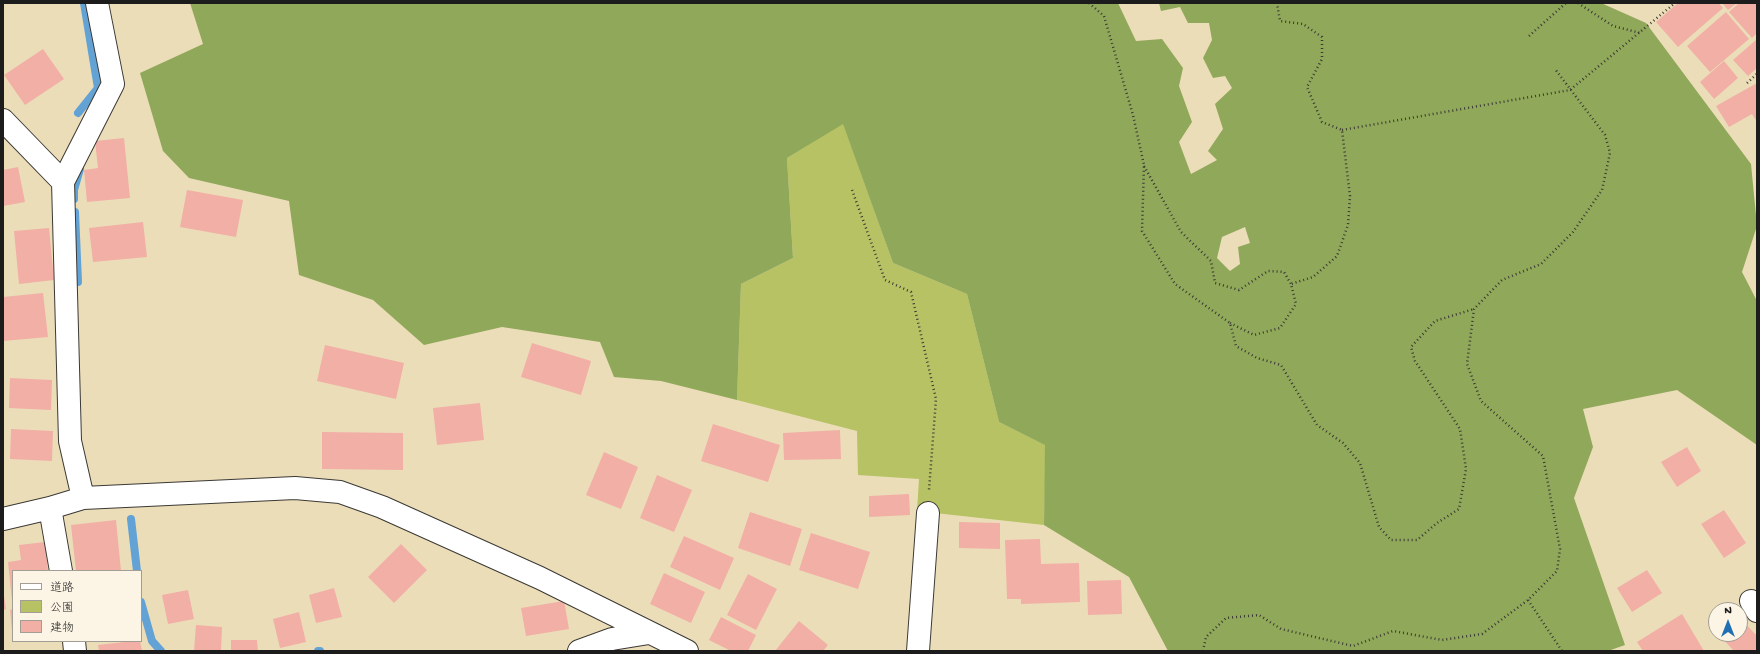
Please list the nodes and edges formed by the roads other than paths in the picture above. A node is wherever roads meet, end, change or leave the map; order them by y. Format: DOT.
graph roads {
  1 [pos="97,3"];
  2 [pos="3,120"];
  3 [pos="63,182"];
  4 [pos="83,498"];
  5 [pos="50,508"];
  6 [pos="928,512"];
  7 [pos="3,519"];
  8 [pos="61,570"];
  9 [pos="649,633"];
  10 [pos="579,651"];
  11 [pos="687,651"];
  12 [pos="918,651"];
  1 -- 3 [label="street"];
  2 -- 3 [label="street"];
  3 -- 4 [label="street"];
  4 -- 5 [label="street"];
  4 -- 9 [label="street"];
  5 -- 7 [label="street"];
  5 -- 8 [label="street"];
  6 -- 12 [label="street"];
  9 -- 10 [label="street"];
  9 -- 11 [label="street"];
}
